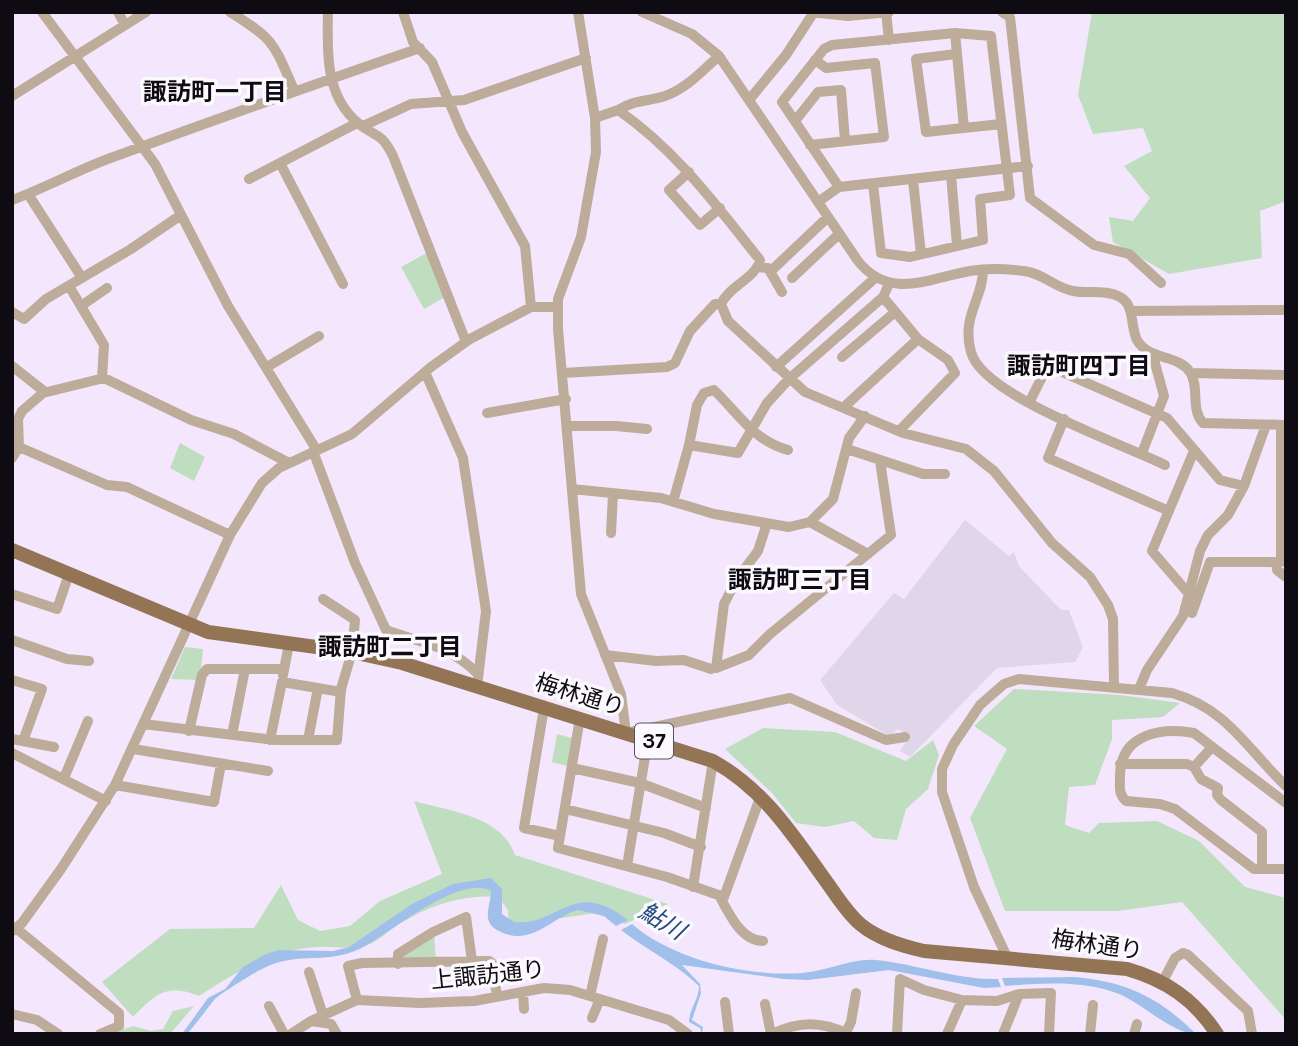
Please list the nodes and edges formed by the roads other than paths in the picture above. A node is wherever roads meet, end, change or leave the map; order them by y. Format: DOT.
graph roads {
  1 [pos="42,12"];
  2 [pos="118,12"];
  3 [pos="146,12"];
  4 [pos="230,12"];
  5 [pos="328,12"];
  6 [pos="403,12"];
  7 [pos="578,12"];
  8 [pos="642,12"];
  9 [pos="887,12"];
  10 [pos="813,13"];
  11 [pos="1005,13"];
  12 [pos="125,26"];
  13 [pos="955,33"];
  14 [pos="889,40"];
  15 [pos="420,48"];
  16 [pos="956,54"];
  17 [pos="719,56"];
  18 [pos="74,57"];
  19 [pos="586,58"];
  20 [pos="815,60"];
  21 [pos="330,79"];
  22 [pos="294,90"];
  23 [pos="12,96"];
  24 [pos="749,100"];
  25 [pos="447,102"];
  26 [pos="618,110"];
  27 [pos="595,118"];
  28 [pos="794,121"];
  29 [pos="1001,124"];
  30 [pos="360,125"];
  31 [pos="964,128"];
  32 [pos="845,141"];
  33 [pos="810,145"];
  34 [pos="144,147"];
  35 [pos="280,163"];
  36 [pos="1028,166"];
  37 [pos="1007,169"];
  38 [pos="689,172"];
  39 [pos="951,175"];
  40 [pos="249,179"];
  41 [pos="913,180"];
  42 [pos="873,184"];
  43 [pos="839,187"];
  44 [pos="28,194"];
  45 [pos="12,200"];
  46 [pos="818,202"];
  47 [pos="720,208"];
  48 [pos="181,215"];
  49 [pos="828,217"];
  50 [pos="839,234"];
  51 [pos="957,245"];
  52 [pos="921,254"];
  53 [pos="763,267"];
  54 [pos="983,270"];
  55 [pos="82,278"];
  56 [pos="792,278"];
  57 [pos="875,278"];
  58 [pos="1161,283"];
  59 [pos="343,284"];
  60 [pos="889,284"];
  61 [pos="69,286"];
  62 [pos="107,288"];
  63 [pos="782,292"];
  64 [pos="883,297"];
  65 [pos="721,304"];
  66 [pos="81,306"];
  67 [pos="531,307"];
  68 [pos="557,307"];
  69 [pos="1286,310"];
  70 [pos="1130,311"];
  71 [pos="12,312"];
  72 [pos="894,313"];
  73 [pos="319,336"];
  74 [pos="918,339"];
  75 [pos="466,342"];
  76 [pos="1153,356"];
  77 [pos="842,357"];
  78 [pos="12,366"];
  79 [pos="267,367"];
  80 [pos="776,367"];
  81 [pos="425,372"];
  82 [pos="564,373"];
  83 [pos="1191,373"];
  84 [pos="1286,375"];
  85 [pos="102,378"];
  86 [pos="789,379"];
  87 [pos="45,392"];
  88 [pos="566,399"];
  89 [pos="1029,403"];
  90 [pos="844,407"];
  91 [pos="487,413"];
  92 [pos="1157,414"];
  93 [pos="865,416"];
  94 [pos="1065,419"];
  95 [pos="1265,425"];
  96 [pos="1284,425"];
  97 [pos="568,426"];
  98 [pos="647,429"];
  99 [pos="750,431"];
  100 [pos="899,431"];
  101 [pos="689,444"];
  102 [pos="19,447"];
  103 [pos="846,449"];
  104 [pos="314,450"];
  105 [pos="788,450"];
  106 [pos="1194,451"];
  107 [pos="1142,453"];
  108 [pos="12,458"];
  109 [pos="880,461"];
  110 [pos="289,463"];
  111 [pos="1165,465"];
  112 [pos="945,474"];
  113 [pos="1244,485"];
  114 [pos="572,489"];
  115 [pos="613,494"];
  116 [pos="673,502"];
  117 [pos="1169,511"];
  118 [pos="767,523"];
  119 [pos="810,523"];
  120 [pos="611,533"];
  121 [pos="230,535"];
  122 [pos="868,554"];
  123 [pos="14,555"];
  124 [pos="1281,562"];
  125 [pos="69,574"];
  126 [pos="1286,577"];
  127 [pos="12,594"];
  128 [pos="1189,594"];
  129 [pos="323,599"];
  130 [pos="1192,613"];
  131 [pos="187,625"];
  132 [pos="12,640"];
  133 [pos="289,644"];
  134 [pos="352,652"];
  135 [pos="605,655"];
  136 [pos="89,661"];
  137 [pos="245,669"];
  138 [pos="284,669"];
  139 [pos="711,669"];
  140 [pos="12,680"];
  141 [pos="477,680"];
  142 [pos="282,682"];
  143 [pos="1114,687"];
  144 [pos="318,688"];
  145 [pos="1139,689"];
  146 [pos="341,692"];
  147 [pos="544,708"];
  148 [pos="580,718"];
  149 [pos="88,722"];
  150 [pos="143,724"];
  151 [pos="189,731"];
  152 [pos="626,733"];
  153 [pos="232,735"];
  154 [pos="905,737"];
  155 [pos="648,739"];
  156 [pos="18,740"];
  157 [pos="270,740"];
  158 [pos="308,740"];
  159 [pos="54,747"];
  160 [pos="1211,748"];
  161 [pos="132,749"];
  162 [pos="12,753"];
  163 [pos="713,761"];
  164 [pos="220,764"];
  165 [pos="1120,764"];
  166 [pos="1194,766"];
  167 [pos="572,768"];
  168 [pos="268,771"];
  169 [pos="64,778"];
  170 [pos="640,783"];
  171 [pos="116,785"];
  172 [pos="1286,786"];
  173 [pos="761,795"];
  174 [pos="106,800"];
  175 [pos="1286,803"];
  176 [pos="706,808"];
  177 [pos="565,809"];
  178 [pos="634,825"];
  179 [pos="560,836"];
  180 [pos="701,847"];
  181 [pos="627,866"];
  182 [pos="1262,869"];
  183 [pos="1286,869"];
  184 [pos="693,887"];
  185 [pos="719,895"];
  186 [pos="15,930"];
  187 [pos="603,939"];
  188 [pos="762,941"];
  189 [pos="1007,957"];
  190 [pos="472,961"];
  191 [pos="398,964"];
  192 [pos="309,972"];
  193 [pos="1162,983"];
  194 [pos="523,992"];
  195 [pos="856,993"];
  196 [pos="1019,994"];
  197 [pos="497,996"];
  198 [pos="595,998"];
  199 [pos="357,1000"];
  200 [pos="962,1000"];
  201 [pos="725,1002"];
  202 [pos="765,1004"];
  203 [pos="269,1006"];
  204 [pos="1093,1006"];
  205 [pos="524,1009"];
  206 [pos="12,1014"];
  207 [pos="323,1015"];
  208 [pos="592,1018"];
  209 [pos="311,1021"];
  210 [pos="847,1033"];
  211 [pos="58,1034"];
  212 [pos="100,1034"];
  213 [pos="284,1034"];
  214 [pos="291,1034"];
  215 [pos="337,1034"];
  216 [pos="688,1034"];
  217 [pos="729,1034"];
  218 [pos="772,1034"];
  219 [pos="897,1034"];
  220 [pos="947,1034"];
  221 [pos="1003,1034"];
  222 [pos="1049,1034"];
  223 [pos="1090,1034"];
  224 [pos="1217,1034"];
  225 [pos="1252,1034"];
  1 -- 18 [label="street"];
  2 -- 12 [label="street"];
  3 -- 12 [label="street"];
  4 -- 22 [label="street"];
  5 -- 21 [label="street"];
  6 -- 15 [label="street"];
  7 -- 19 [label="street"];
  8 -- 17 [label="street"];
  9 -- 10 [label="street"];
  9 -- 14 [label="street"];
  10 -- 24 [label="street"];
  11 -- 36 [label="street"];
  12 -- 18 [label="street"];
  13 -- 14 [label="street"];
  13 -- 16 [label="street"];
  13 -- 29 [label="street"];
  14 -- 20 [label="street"];
  15 -- 21 [label="street"];
  15 -- 25 [label="street"];
  16 -- 31 [label="street"];
  16 -- 31 [label="street"];
  17 -- 24 [label="street"];
  17 -- 26 [label="street"];
  18 -- 23 [label="street"];
  18 -- 34 [label="street"];
  19 -- 25 [label="street"];
  19 -- 27 [label="street"];
  20 -- 28 [label="street"];
  20 -- 32 [label="street"];
  21 -- 22 [label="street"];
  21 -- 30 [label="street"];
  22 -- 34 [label="street"];
  24 -- 46 [label="street"];
  25 -- 30 [label="street"];
  25 -- 67 [label="street"];
  26 -- 27 [label="street"];
  26 -- 38 [label="street"];
  27 -- 68 [label="street"];
  28 -- 32 [label="street"];
  28 -- 33 [label="street"];
  29 -- 31 [label="street"];
  29 -- 37 [label="street"];
  30 -- 35 [label="street"];
  30 -- 75 [label="street"];
  32 -- 33 [label="street"];
  33 -- 43 [label="street"];
  34 -- 44 [label="street"];
  34 -- 48 [label="street"];
  35 -- 40 [label="street"];
  35 -- 59 [label="street"];
  36 -- 37 [label="street"];
  36 -- 58 [label="street"];
  37 -- 39 [label="street"];
  37 -- 51 [label="street"];
  38 -- 47 [label="street"];
  38 -- 47 [label="street"];
  39 -- 41 [label="street"];
  39 -- 51 [label="street"];
  41 -- 42 [label="street"];
  41 -- 52 [label="street"];
  42 -- 43 [label="street"];
  42 -- 52 [label="street"];
  43 -- 46 [label="street"];
  44 -- 45 [label="street"];
  44 -- 55 [label="street"];
  46 -- 49 [label="street"];
  47 -- 53 [label="street"];
  48 -- 55 [label="street"];
  48 -- 79 [label="street"];
  49 -- 50 [label="street"];
  49 -- 53 [label="street"];
  50 -- 56 [label="street"];
  50 -- 57 [label="street"];
  51 -- 52 [label="street"];
  53 -- 63 [label="street"];
  53 -- 65 [label="street"];
  54 -- 60 [label="street"];
  54 -- 70 [label="street"];
  54 -- 89 [label="street"];
  55 -- 61 [label="street"];
  57 -- 60 [label="street"];
  57 -- 80 [label="street"];
  60 -- 64 [label="street"];
  61 -- 66 [label="street"];
  61 -- 71 [label="street"];
  62 -- 66 [label="street"];
  64 -- 72 [label="street"];
  64 -- 86 [label="street"];
  65 -- 80 [label="street"];
  65 -- 82 [label="street"];
  66 -- 85 [label="street"];
  67 -- 68 [label="street"];
  67 -- 75 [label="street"];
  68 -- 82 [label="street"];
  69 -- 70 [label="street"];
  70 -- 76 [label="street"];
  72 -- 74 [label="street"];
  72 -- 77 [label="street"];
  73 -- 79 [label="street"];
  74 -- 90 [label="street"];
  74 -- 100 [label="street"];
  75 -- 81 [label="street"];
  76 -- 83 [label="street"];
  76 -- 92 [label="street"];
  78 -- 87 [label="street"];
  79 -- 104 [label="street"];
  80 -- 86 [label="street"];
  81 -- 104 [label="street"];
  81 -- 141 [label="street"];
  82 -- 88 [label="street"];
  83 -- 84 [label="street"];
  83 -- 95 [label="street"];
  85 -- 87 [label="street"];
  85 -- 110 [label="street"];
  86 -- 90 [label="street"];
  86 -- 99 [label="street"];
  87 -- 102 [label="street"];
  88 -- 91 [label="street"];
  88 -- 97 [label="street"];
  89 -- 92 [label="street"];
  89 -- 94 [label="street"];
  90 -- 93 [label="street"];
  92 -- 106 [label="street"];
  92 -- 107 [label="street"];
  93 -- 100 [label="street"];
  93 -- 103 [label="street"];
  94 -- 107 [label="street"];
  94 -- 117 [label="street"];
  95 -- 96 [label="street"];
  95 -- 113 [label="street"];
  96 -- 124 [label="street"];
  97 -- 98 [label="street"];
  97 -- 114 [label="street"];
  99 -- 101 [label="street"];
  99 -- 101 [label="street"];
  99 -- 105 [label="street"];
  100 -- 143 [label="street"];
  101 -- 116 [label="street"];
  102 -- 108 [label="street"];
  102 -- 121 [label="street"];
  103 -- 109 [label="street"];
  103 -- 119 [label="street"];
  104 -- 110 [label="street"];
  104 -- 141 [label="street"];
  106 -- 113 [label="street"];
  106 -- 117 [label="street"];
  107 -- 111 [label="street"];
  109 -- 112 [label="street"];
  109 -- 122 [label="street"];
  110 -- 121 [label="street"];
  113 -- 128 [label="street"];
  114 -- 115 [label="street"];
  114 -- 135 [label="street"];
  115 -- 116 [label="street"];
  115 -- 120 [label="street"];
  116 -- 118 [label="street"];
  117 -- 128 [label="street"];
  118 -- 119 [label="street"];
  118 -- 122 [label="street"];
  119 -- 122 [label="street"];
  121 -- 131 [label="street"];
  123 -- 125 [label="main road, 梅林通り / 37"];
  124 -- 126 [label="street"];
  124 -- 130 [label="street"];
  125 -- 127 [label="street"];
  125 -- 131 [label="main road, 梅林通り / 37"];
  128 -- 145 [label="street"];
  129 -- 134 [label="street"];
  131 -- 133 [label="main road, 梅林通り / 37"];
  131 -- 150 [label="street"];
  132 -- 136 [label="street"];
  133 -- 134 [label="main road, 梅林通り / 37"];
  133 -- 138 [label="street"];
  134 -- 141 [label="main road, 梅林通り / 37"];
  134 -- 146 [label="street"];
  135 -- 139 [label="street"];
  135 -- 152 [label="street"];
  137 -- 138 [label="street"];
  137 -- 151 [label="street"];
  137 -- 153 [label="street"];
  138 -- 142 [label="street"];
  140 -- 156 [label="street"];
  141 -- 147 [label="main road, 梅林通り / 37"];
  142 -- 144 [label="street"];
  142 -- 157 [label="street"];
  143 -- 145 [label="street"];
  143 -- 189 [label="street"];
  144 -- 146 [label="street"];
  144 -- 158 [label="street"];
  145 -- 172 [label="street"];
  146 -- 158 [label="street"];
  147 -- 148 [label="main road, 梅林通り / 37"];
  147 -- 179 [label="street"];
  148 -- 152 [label="main road, 梅林通り / 37"];
  148 -- 167 [label="street"];
  149 -- 169 [label="street"];
  150 -- 151 [label="street"];
  150 -- 161 [label="street"];
  151 -- 153 [label="street"];
  152 -- 154 [label="street"];
  152 -- 155 [label="main road, 梅林通り / 37"];
  153 -- 157 [label="street"];
  155 -- 163 [label="main road, 梅林通り / 37"];
  155 -- 170 [label="street"];
  156 -- 159 [label="street"];
  157 -- 158 [label="street"];
  160 -- 165 [label="street"];
  160 -- 166 [label="street"];
  160 -- 175 [label="street"];
  161 -- 164 [label="street"];
  161 -- 171 [label="street"];
  162 -- 169 [label="street"];
  163 -- 173 [label="main road, 梅林通り / 37"];
  163 -- 176 [label="street"];
  164 -- 168 [label="street"];
  164 -- 171 [label="street"];
  165 -- 166 [label="street"];
  165 -- 182 [label="street"];
  166 -- 182 [label="street"];
  167 -- 170 [label="street"];
  167 -- 177 [label="street"];
  169 -- 174 [label="street"];
  170 -- 176 [label="street"];
  170 -- 178 [label="street"];
  171 -- 174 [label="street"];
  173 -- 185 [label="street"];
  173 -- 189 [label="main road, 梅林通り / 37"];
  174 -- 186 [label="street"];
  176 -- 180 [label="street"];
  177 -- 178 [label="street"];
  177 -- 179 [label="street"];
  178 -- 180 [label="street"];
  178 -- 181 [label="street"];
  179 -- 181 [label="street"];
  180 -- 184 [label="street"];
  181 -- 184 [label="street"];
  182 -- 183 [label="street"];
  184 -- 185 [label="street"];
  185 -- 188 [label="street"];
  186 -- 212 [label="street"];
  187 -- 198 [label="street"];
  189 -- 193 [label="main road, 梅林通り / 37"];
  190 -- 191 [label="street"];
  190 -- 191 [label="street"];
  190 -- 197 [label="street"];
  191 -- 199 [label="street"];
  192 -- 207 [label="street"];
  193 -- 224 [label="main road, 梅林通り / 37"];
  193 -- 225 [label="street"];
  194 -- 197 [label="street, 上諏訪通り"];
  194 -- 198 [label="street, 上諏訪通り"];
  194 -- 205 [label="street"];
  195 -- 210 [label="street"];
  196 -- 200 [label="street"];
  196 -- 221 [label="street"];
  196 -- 222 [label="street"];
  197 -- 199 [label="street, 上諏訪通り"];
  198 -- 208 [label="street"];
  198 -- 216 [label="street, 上諏訪通り"];
  199 -- 207 [label="street, 上諏訪通り"];
  200 -- 219 [label="street"];
  200 -- 220 [label="street"];
  201 -- 217 [label="street"];
  202 -- 218 [label="street"];
  203 -- 213 [label="street"];
  204 -- 223 [label="street"];
  206 -- 211 [label="street"];
  207 -- 209 [label="street, 上諏訪通り"];
  209 -- 214 [label="street, 上諏訪通り"];
  209 -- 215 [label="street"];
  210 -- 218 [label="street"];
}
